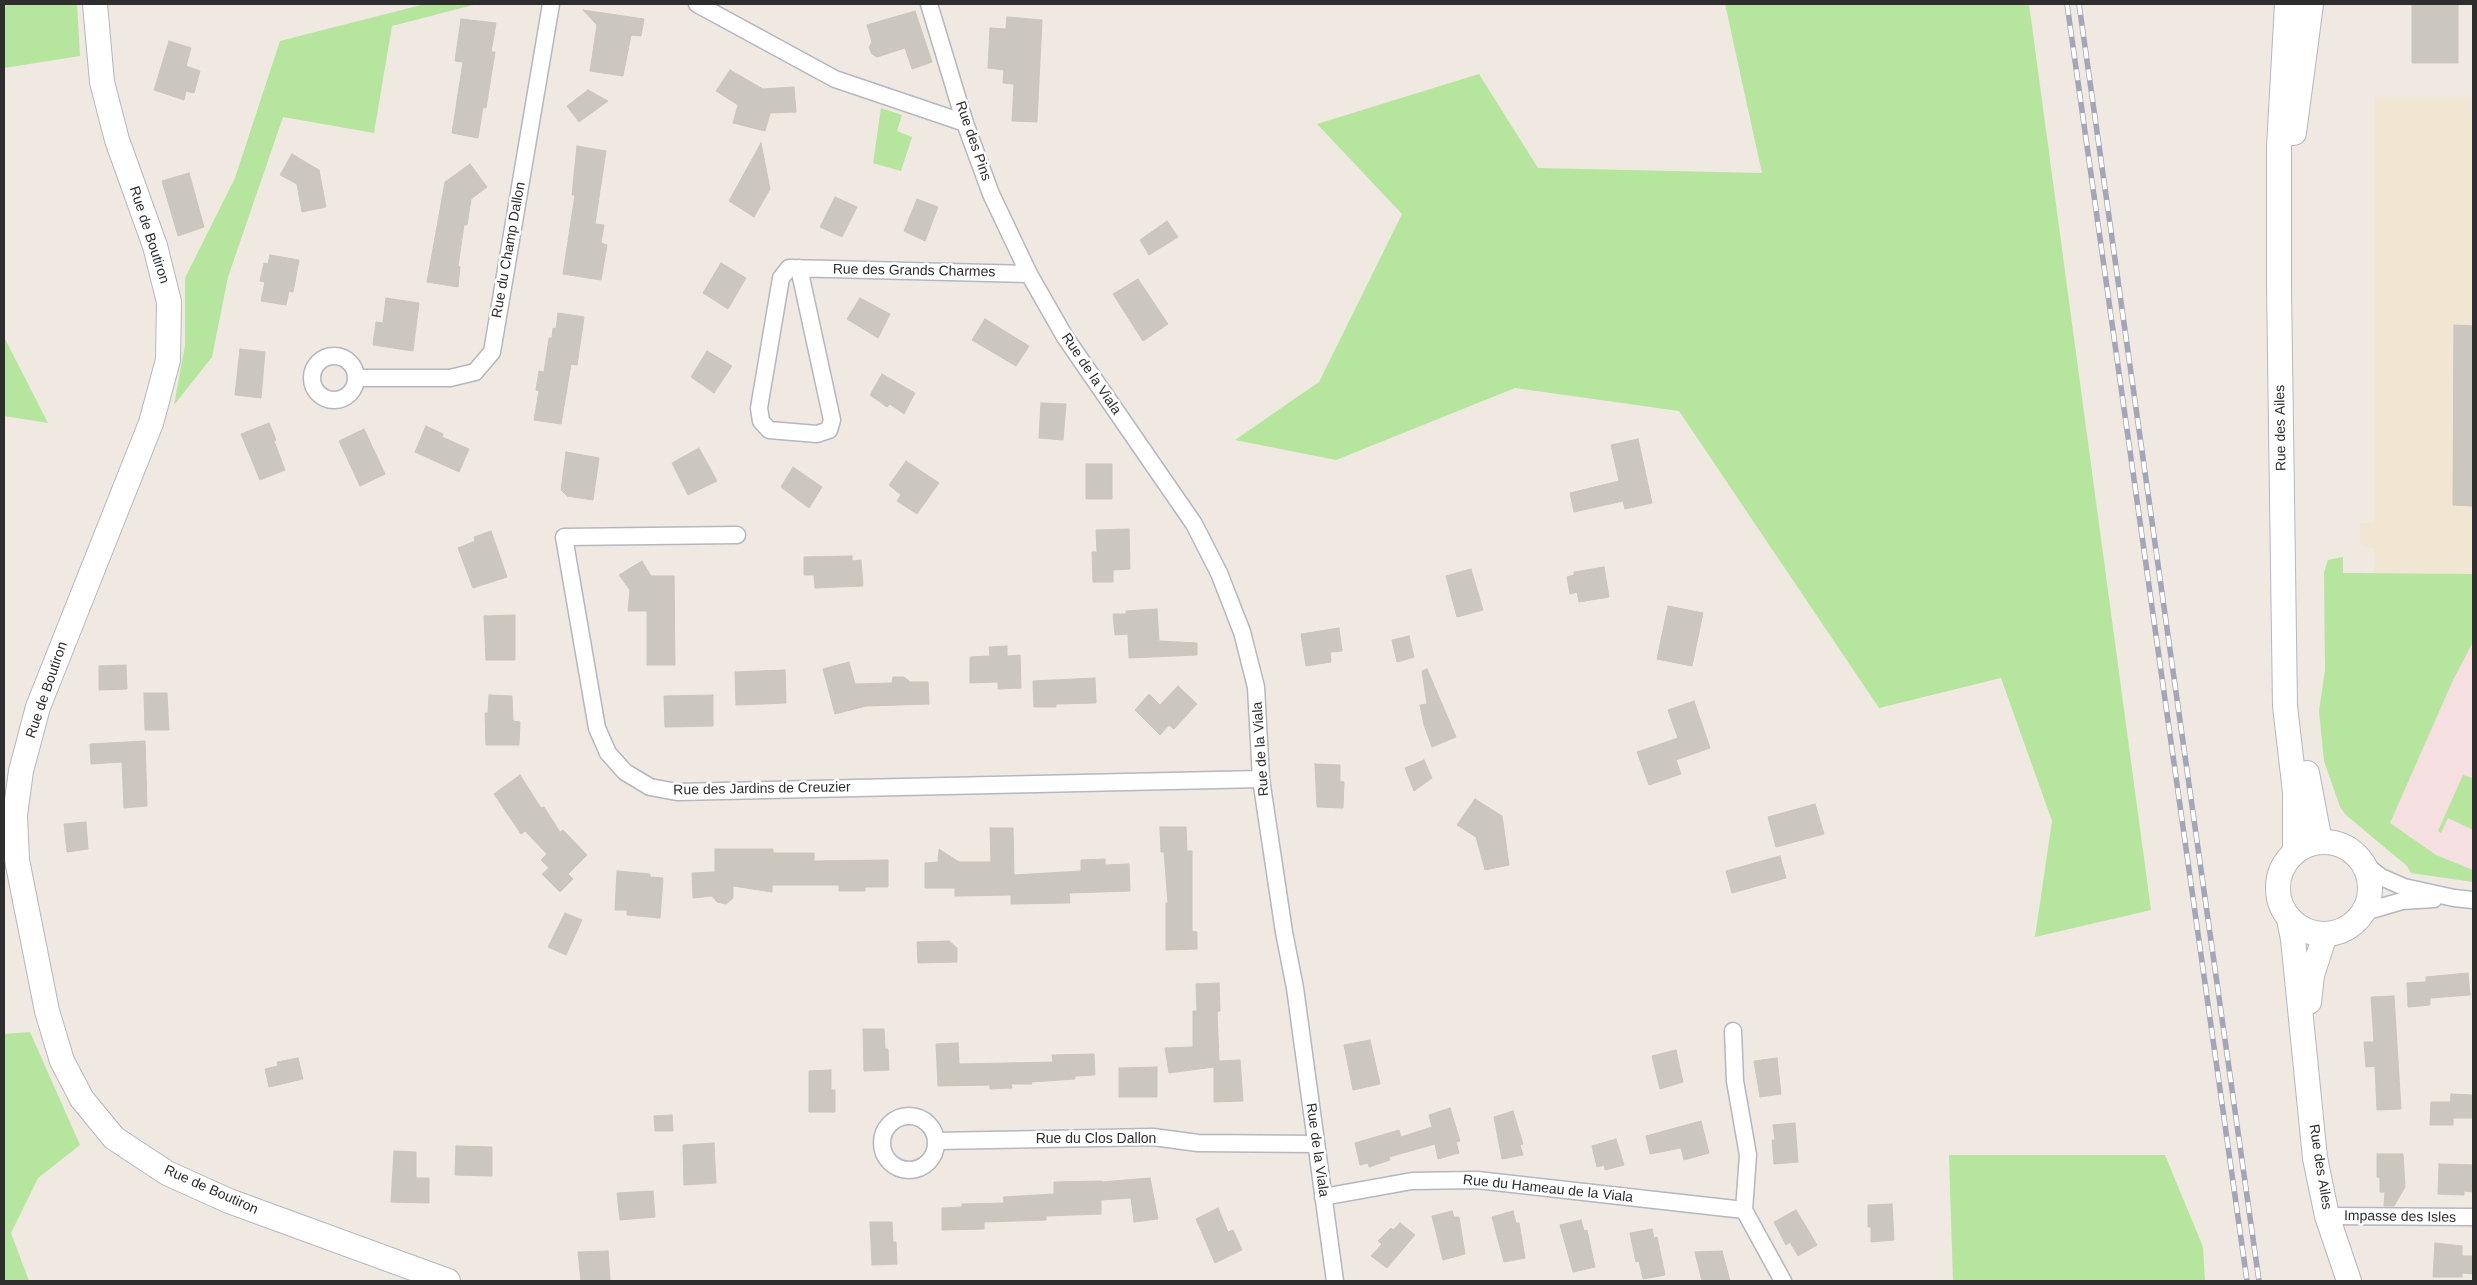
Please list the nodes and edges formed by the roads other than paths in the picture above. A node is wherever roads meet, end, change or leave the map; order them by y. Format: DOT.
graph roads {
  1 [pos="95,4"];
  2 [pos="551,4"];
  3 [pos="697,4"];
  4 [pos="929,4"];
  5 [pos="2287,4"];
  6 [pos="2311,4"];
  7 [pos="965,123"];
  8 [pos="799,268"];
  9 [pos="1029,274"];
  10 [pos="356,378"];
  11 [pos="737,535"];
  12 [pos="1262,778"];
  13 [pos="2320,842"];
  14 [pos="2295,852"];
  15 [pos="2362,863"];
  16 [pos="2454,898"];
  17 [pos="2473,900"];
  18 [pos="2364,912"];
  19 [pos="2289,919"];
  20 [pos="2325,935"];
  21 [pos="1733,1031"];
  22 [pos="2304,1049"];
  23 [pos="936,1141"];
  24 [pos="1315,1144"];
  25 [pos="1323,1198"];
  26 [pos="1744,1210"];
  27 [pos="2327,1216"];
  28 [pos="2473,1218"];
  29 [pos="448,1281"];
  30 [pos="1335,1281"];
  31 [pos="1784,1281"];
  32 [pos="2349,1281"];
  1 -- 29 [label="main road, Rue de Boutiron"];
  2 -- 10 [label="street, Rue du Champ Dallon"];
  3 -- 7 [label="street"];
  4 -- 7 [label="street, Rue des Pins"];
  5 -- 14 [label="main road, Rue des Ailes"];
  6 -- 13 [label="main road, Rue des Ailes"];
  7 -- 9 [label="street, Rue des Pins"];
  8 -- 8 [label="street"];
  8 -- 9 [label="street, Rue des Grands Charmes"];
  9 -- 12 [label="street, Rue de la Viala"];
  11 -- 12 [label="street, Rue des Jardins de Creuzier"];
  12 -- 24 [label="street, Rue de la Viala"];
  13 -- 14 [label="main road"];
  13 -- 15 [label="main road"];
  14 -- 19 [label="main road"];
  15 -- 16 [label="street"];
  15 -- 18 [label="main road"];
  16 -- 17 [label="street"];
  16 -- 18 [label="street"];
  18 -- 20 [label="main road"];
  19 -- 20 [label="main road"];
  19 -- 22 [label="main road, Rue des Ailes"];
  20 -- 22 [label="main road, Rue des Ailes"];
  21 -- 26 [label="street"];
  22 -- 27 [label="main road, Rue des Ailes"];
  23 -- 24 [label="street, Rue du Clos Dallon"];
  24 -- 25 [label="street, Rue de la Viala"];
  25 -- 26 [label="street, Rue du Hameau de la Viala"];
  25 -- 30 [label="street, Rue de la Viala"];
  26 -- 31 [label="street"];
  27 -- 28 [label="street, Impasse des Isles"];
  27 -- 32 [label="main road, Rue des Ailes"];
}
